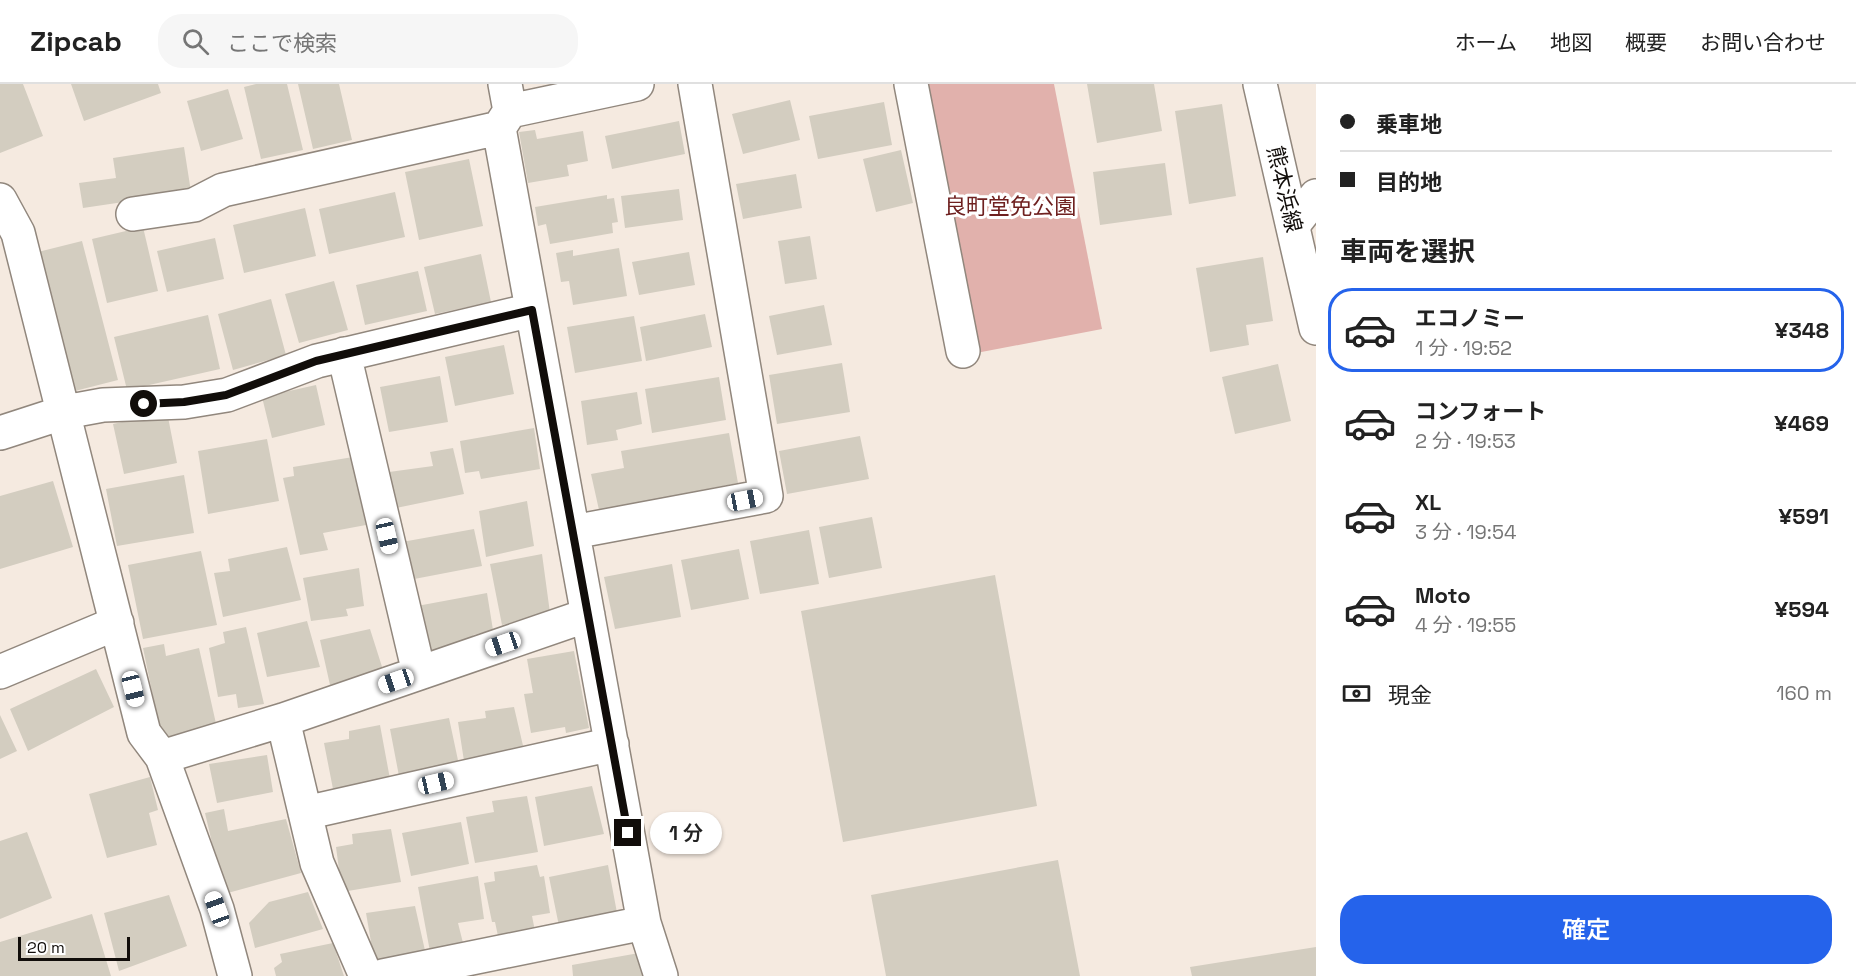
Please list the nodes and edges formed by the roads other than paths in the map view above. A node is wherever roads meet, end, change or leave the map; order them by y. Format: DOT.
graph roads {
  1 [pos="637,84"];
  2 [pos="695,84"];
  3 [pos="911,84"];
  4 [pos="1260,84"];
  5 [pos="505,108"];
  6 [pos="1316,196"];
  7 [pos="0,200"];
  8 [pos="134,214"];
  9 [pos="1293,225"];
  10 [pos="532,310"];
  11 [pos="1316,328"];
  12 [pos="963,351"];
  13 [pos="344,354"];
  14 [pos="65,412"];
  15 [pos="0,433"];
  16 [pos="573,532"];
  17 [pos="588,615"];
  18 [pos="117,623"];
  19 [pos="0,672"];
  20 [pos="419,673"];
  21 [pos="283,720"];
  22 [pos="612,744"];
  23 [pos="162,757"];
  24 [pos="305,813"];
  25 [pos="644,923"];
  26 [pos="235,976"];
  27 [pos="366,976"];
  28 [pos="382,976"];
  29 [pos="661,976"];
  1 -- 5 [label="street"];
  2 -- 16 [label="street"];
  3 -- 12 [label="street"];
  4 -- 9 [label="street, 熊本浜線"];
  5 -- 8 [label="street"];
  5 -- 10 [label="street"];
  6 -- 9 [label="street"];
  7 -- 14 [label="street"];
  9 -- 11 [label="street, 熊本浜線"];
  10 -- 13 [label="street"];
  10 -- 16 [label="street"];
  13 -- 14 [label="street"];
  13 -- 20 [label="street"];
  14 -- 15 [label="street"];
  14 -- 18 [label="street"];
  16 -- 17 [label="street"];
  17 -- 20 [label="street"];
  17 -- 22 [label="street"];
  18 -- 19 [label="street"];
  18 -- 23 [label="street"];
  20 -- 21 [label="street"];
  21 -- 23 [label="street"];
  21 -- 24 [label="street"];
  22 -- 24 [label="street"];
  22 -- 25 [label="street"];
  23 -- 26 [label="street"];
  24 -- 27 [label="street"];
  25 -- 28 [label="street"];
  25 -- 29 [label="street"];
}
